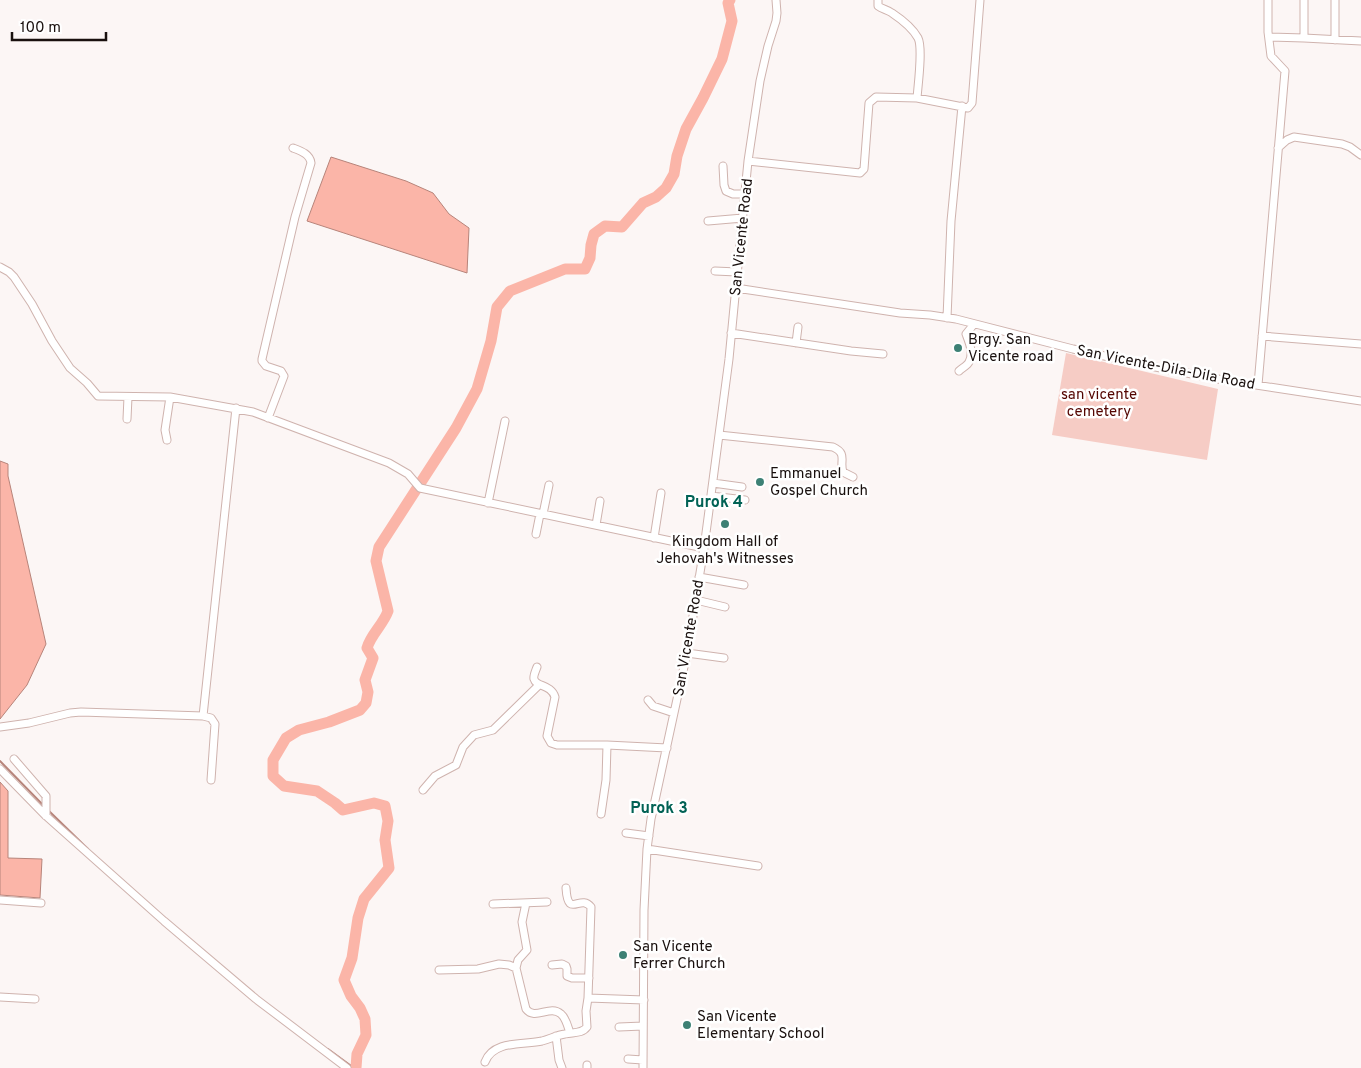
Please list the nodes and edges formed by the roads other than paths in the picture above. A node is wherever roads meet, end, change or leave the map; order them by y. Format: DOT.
graph roads {
  1 [pos="776,0"];
  2 [pos="878,0"];
  3 [pos="980,0"];
  4 [pos="1268,0"];
  5 [pos="1304,0"];
  6 [pos="1335,0"];
  7 [pos="1270,37"];
  8 [pos="1304,38"];
  9 [pos="1335,40"];
  10 [pos="1361,42"];
  11 [pos="917,98"];
  12 [pos="962,106"];
  13 [pos="294,148"];
  14 [pos="1278,148"];
  15 [pos="1361,155"];
  16 [pos="748,161"];
  17 [pos="723,166"];
  18 [pos="746,194"];
  19 [pos="743,218"];
  20 [pos="708,221"];
  21 [pos="0,267"];
  22 [pos="715,272"];
  23 [pos="737,272"];
  24 [pos="736,288"];
  25 [pos="947,318"];
  26 [pos="974,324"];
  27 [pos="798,327"];
  28 [pos="731,333"];
  29 [pos="1262,336"];
  30 [pos="796,343"];
  31 [pos="1361,344"];
  32 [pos="883,354"];
  33 [pos="959,371"];
  34 [pos="1258,385"];
  35 [pos="128,397"];
  36 [pos="170,397"];
  37 [pos="1361,401"];
  38 [pos="236,408"];
  39 [pos="268,418"];
  40 [pos="127,419"];
  41 [pos="505,422"];
  42 [pos="719,435"];
  43 [pos="167,440"];
  44 [pos="853,477"];
  45 [pos="712,483"];
  46 [pos="549,485"];
  47 [pos="742,487"];
  48 [pos="661,493"];
  49 [pos="711,496"];
  50 [pos="745,500"];
  51 [pos="600,501"];
  52 [pos="488,503"];
  53 [pos="541,514"];
  54 [pos="596,525"];
  55 [pos="536,534"];
  56 [pos="654,538"];
  57 [pos="704,548"];
  58 [pos="699,577"];
  59 [pos="744,585"];
  60 [pos="696,600"];
  61 [pos="725,607"];
  62 [pos="687,653"];
  63 [pos="724,658"];
  64 [pos="537,667"];
  65 [pos="539,685"];
  66 [pos="648,700"];
  67 [pos="674,713"];
  68 [pos="203,716"];
  69 [pos="0,727"];
  70 [pos="607,745"];
  71 [pos="667,748"];
  72 [pos="14,759"];
  73 [pos="0,770"];
  74 [pos="211,780"];
  75 [pos="423,790"];
  76 [pos="46,813"];
  77 [pos="601,814"];
  78 [pos="626,833"];
  79 [pos="649,836"];
  80 [pos="647,849"];
  81 [pos="758,866"];
  82 [pos="566,888"];
  83 [pos="0,900"];
  84 [pos="547,902"];
  85 [pos="42,903"];
  86 [pos="526,903"];
  87 [pos="493,904"];
  88 [pos="552,965"];
  89 [pos="516,968"];
  90 [pos="439,970"];
  91 [pos="588,978"];
  92 [pos="0,997"];
  93 [pos="35,998"];
  94 [pos="588,998"];
  95 [pos="644,1000"];
  96 [pos="643,1026"];
  97 [pos="619,1027"];
  98 [pos="570,1033"];
  99 [pos="556,1036"];
  100 [pos="628,1059"];
  101 [pos="643,1060"];
  102 [pos="486,1062"];
  103 [pos="347,1068"];
  104 [pos="562,1068"];
  105 [pos="643,1068"];
  1 -- 16 [label="street, San Vicente Road"];
  2 -- 11 [label="street"];
  3 -- 12 [label="street"];
  4 -- 7 [label="street"];
  5 -- 8 [label="street"];
  6 -- 9 [label="street"];
  7 -- 8 [label="street"];
  7 -- 14 [label="street"];
  8 -- 9 [label="street"];
  9 -- 10 [label="street"];
  11 -- 12 [label="street"];
  11 -- 16 [label="street"];
  12 -- 25 [label="street"];
  13 -- 39 [label="street"];
  14 -- 15 [label="street"];
  14 -- 29 [label="street"];
  16 -- 18 [label="street, San Vicente Road"];
  17 -- 18 [label="street"];
  18 -- 19 [label="street, San Vicente Road"];
  19 -- 20 [label="street"];
  19 -- 23 [label="street, San Vicente Road"];
  21 -- 35 [label="street"];
  22 -- 23 [label="street"];
  23 -- 24 [label="street, San Vicente Road"];
  24 -- 25 [label="street, San Vicente-Dila-Dila Road"];
  24 -- 28 [label="street, San Vicente Road"];
  25 -- 26 [label="street, San Vicente-Dila-Dila Road"];
  26 -- 33 [label="street"];
  26 -- 34 [label="street, San Vicente-Dila-Dila Road"];
  27 -- 30 [label="street"];
  28 -- 30 [label="street"];
  28 -- 42 [label="street, San Vicente Road"];
  29 -- 31 [label="street"];
  29 -- 34 [label="street"];
  30 -- 32 [label="street"];
  34 -- 37 [label="street, San Vicente-Dila-Dila Road"];
  35 -- 36 [label="street"];
  35 -- 40 [label="street"];
  36 -- 38 [label="street"];
  36 -- 43 [label="street"];
  38 -- 39 [label="street"];
  38 -- 68 [label="street"];
  39 -- 52 [label="street"];
  41 -- 52 [label="street"];
  42 -- 44 [label="street"];
  42 -- 45 [label="street, San Vicente Road"];
  45 -- 47 [label="street"];
  45 -- 49 [label="street, San Vicente Road"];
  46 -- 53 [label="street"];
  48 -- 56 [label="street"];
  49 -- 50 [label="street"];
  49 -- 57 [label="street, San Vicente Road"];
  51 -- 54 [label="street"];
  52 -- 53 [label="street"];
  53 -- 54 [label="street"];
  53 -- 55 [label="street"];
  54 -- 56 [label="street"];
  56 -- 57 [label="street"];
  57 -- 58 [label="street, San Vicente Road"];
  58 -- 59 [label="street"];
  58 -- 60 [label="street, San Vicente Road"];
  60 -- 61 [label="street"];
  60 -- 62 [label="street, San Vicente Road"];
  62 -- 63 [label="street"];
  62 -- 67 [label="street, San Vicente Road"];
  64 -- 65 [label="street"];
  65 -- 70 [label="street"];
  65 -- 75 [label="street"];
  66 -- 67 [label="street"];
  67 -- 71 [label="street, San Vicente Road"];
  68 -- 69 [label="street"];
  68 -- 74 [label="street"];
  70 -- 71 [label="street"];
  70 -- 77 [label="street"];
  71 -- 79 [label="street, San Vicente Road"];
  72 -- 76 [label="street"];
  73 -- 76 [label="street"];
  76 -- 103 [label="street"];
  78 -- 79 [label="street"];
  79 -- 80 [label="street, San Vicente Road"];
  80 -- 81 [label="street"];
  80 -- 95 [label="street, San Vicente Road"];
  82 -- 91 [label="street"];
  83 -- 85 [label="street"];
  84 -- 86 [label="street"];
  86 -- 87 [label="street"];
  86 -- 89 [label="street"];
  88 -- 91 [label="street"];
  89 -- 90 [label="street"];
  89 -- 98 [label="street"];
  91 -- 94 [label="street"];
  92 -- 93 [label="street"];
  94 -- 95 [label="street"];
  94 -- 98 [label="street"];
  95 -- 96 [label="street, San Vicente Road"];
  96 -- 97 [label="street"];
  96 -- 101 [label="street, San Vicente Road"];
  98 -- 99 [label="street"];
  99 -- 102 [label="street"];
  99 -- 104 [label="street"];
  100 -- 101 [label="street"];
  101 -- 105 [label="street, San Vicente Road"];
}
